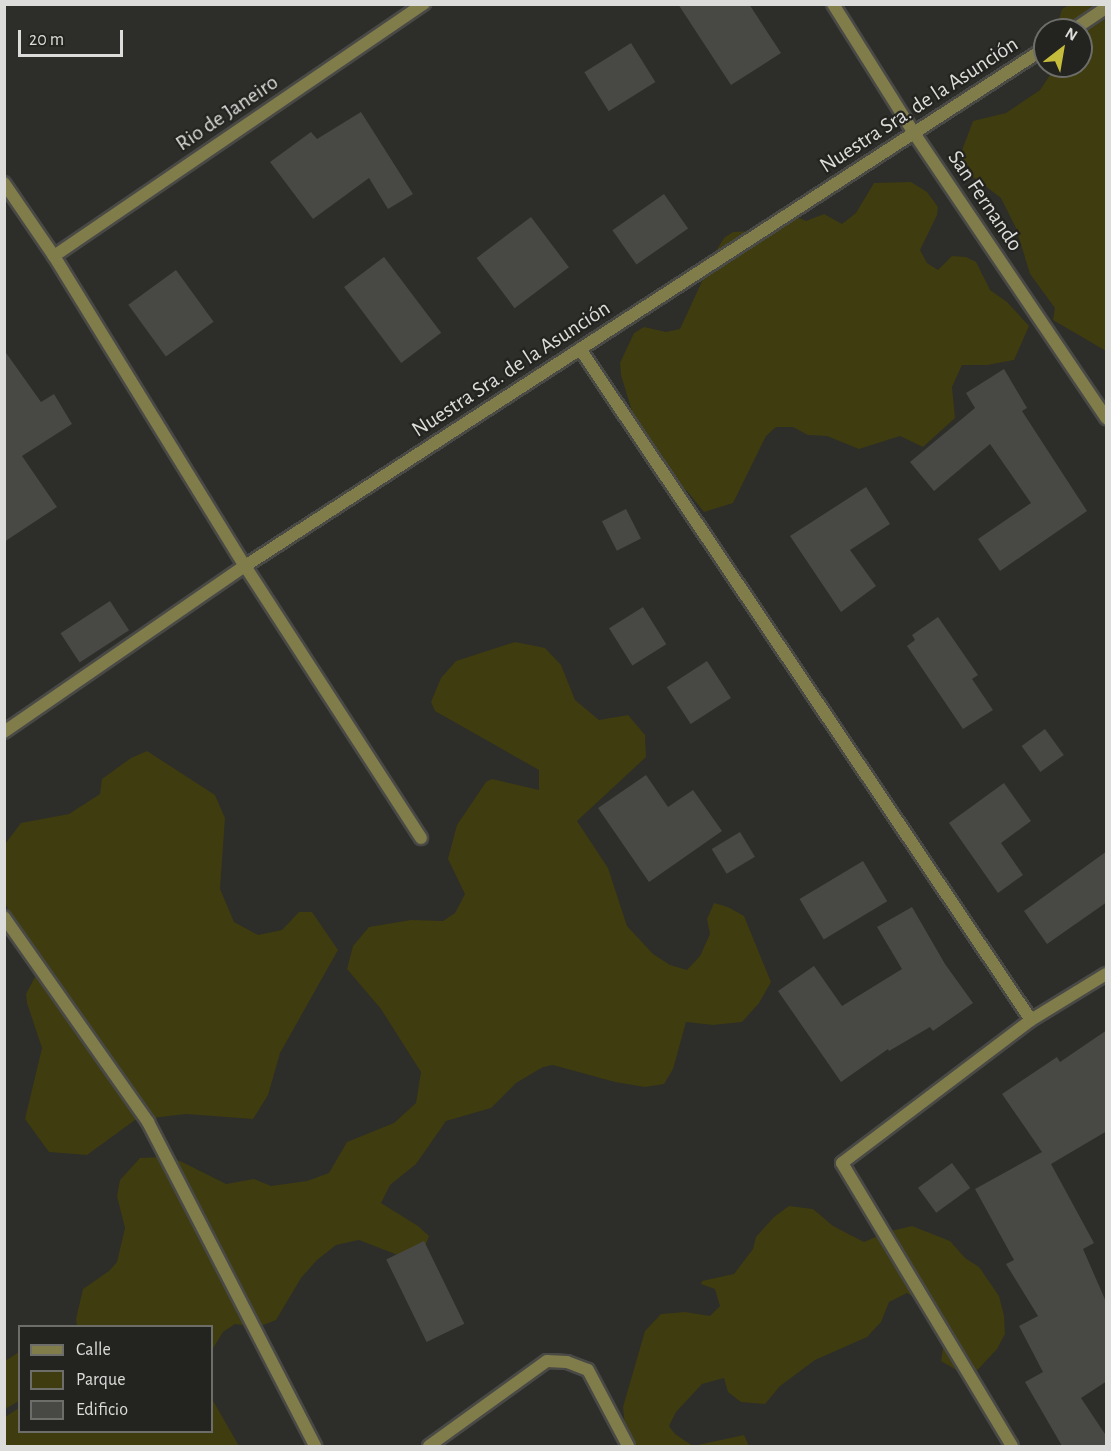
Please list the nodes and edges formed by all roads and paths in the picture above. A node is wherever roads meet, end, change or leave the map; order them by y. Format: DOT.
graph roads {
  1 [pos="424,4"];
  2 [pos="832,4"];
  3 [pos="1107,8"];
  4 [pos="1092,18"];
  5 [pos="1033,56"];
  6 [pos="914,133"];
  7 [pos="4,183"];
  8 [pos="54,256"];
  9 [pos="580,349"];
  10 [pos="1107,418"];
  11 [pos="245,566"];
  12 [pos="4,732"];
  13 [pos="421,838"];
  14 [pos="4,917"];
  15 [pos="1107,974"];
  16 [pos="1031,1020"];
  17 [pos="315,1446"];
  18 [pos="429,1446"];
  19 [pos="628,1446"];
  20 [pos="1012,1446"];
  1 -- 8 [label="street, Rio de Janeiro"];
  2 -- 6 [label="street, San Fernando"];
  3 -- 4 [label="street"];
  5 -- 6 [label="street, Nuestra Sra. de la Asunción"];
  6 -- 9 [label="street, Nuestra Sra. de la Asunción"];
  6 -- 10 [label="street, San Fernando"];
  7 -- 8 [label="street"];
  8 -- 11 [label="street"];
  9 -- 11 [label="street, Nuestra Sra. de la Asunción"];
  9 -- 16 [label="street"];
  11 -- 12 [label="street, Nuestra Sra. de la Asunción"];
  11 -- 13 [label="street"];
  14 -- 17 [label="street"];
  15 -- 16 [label="street"];
  16 -- 20 [label="street"];
  18 -- 19 [label="street"];
}
